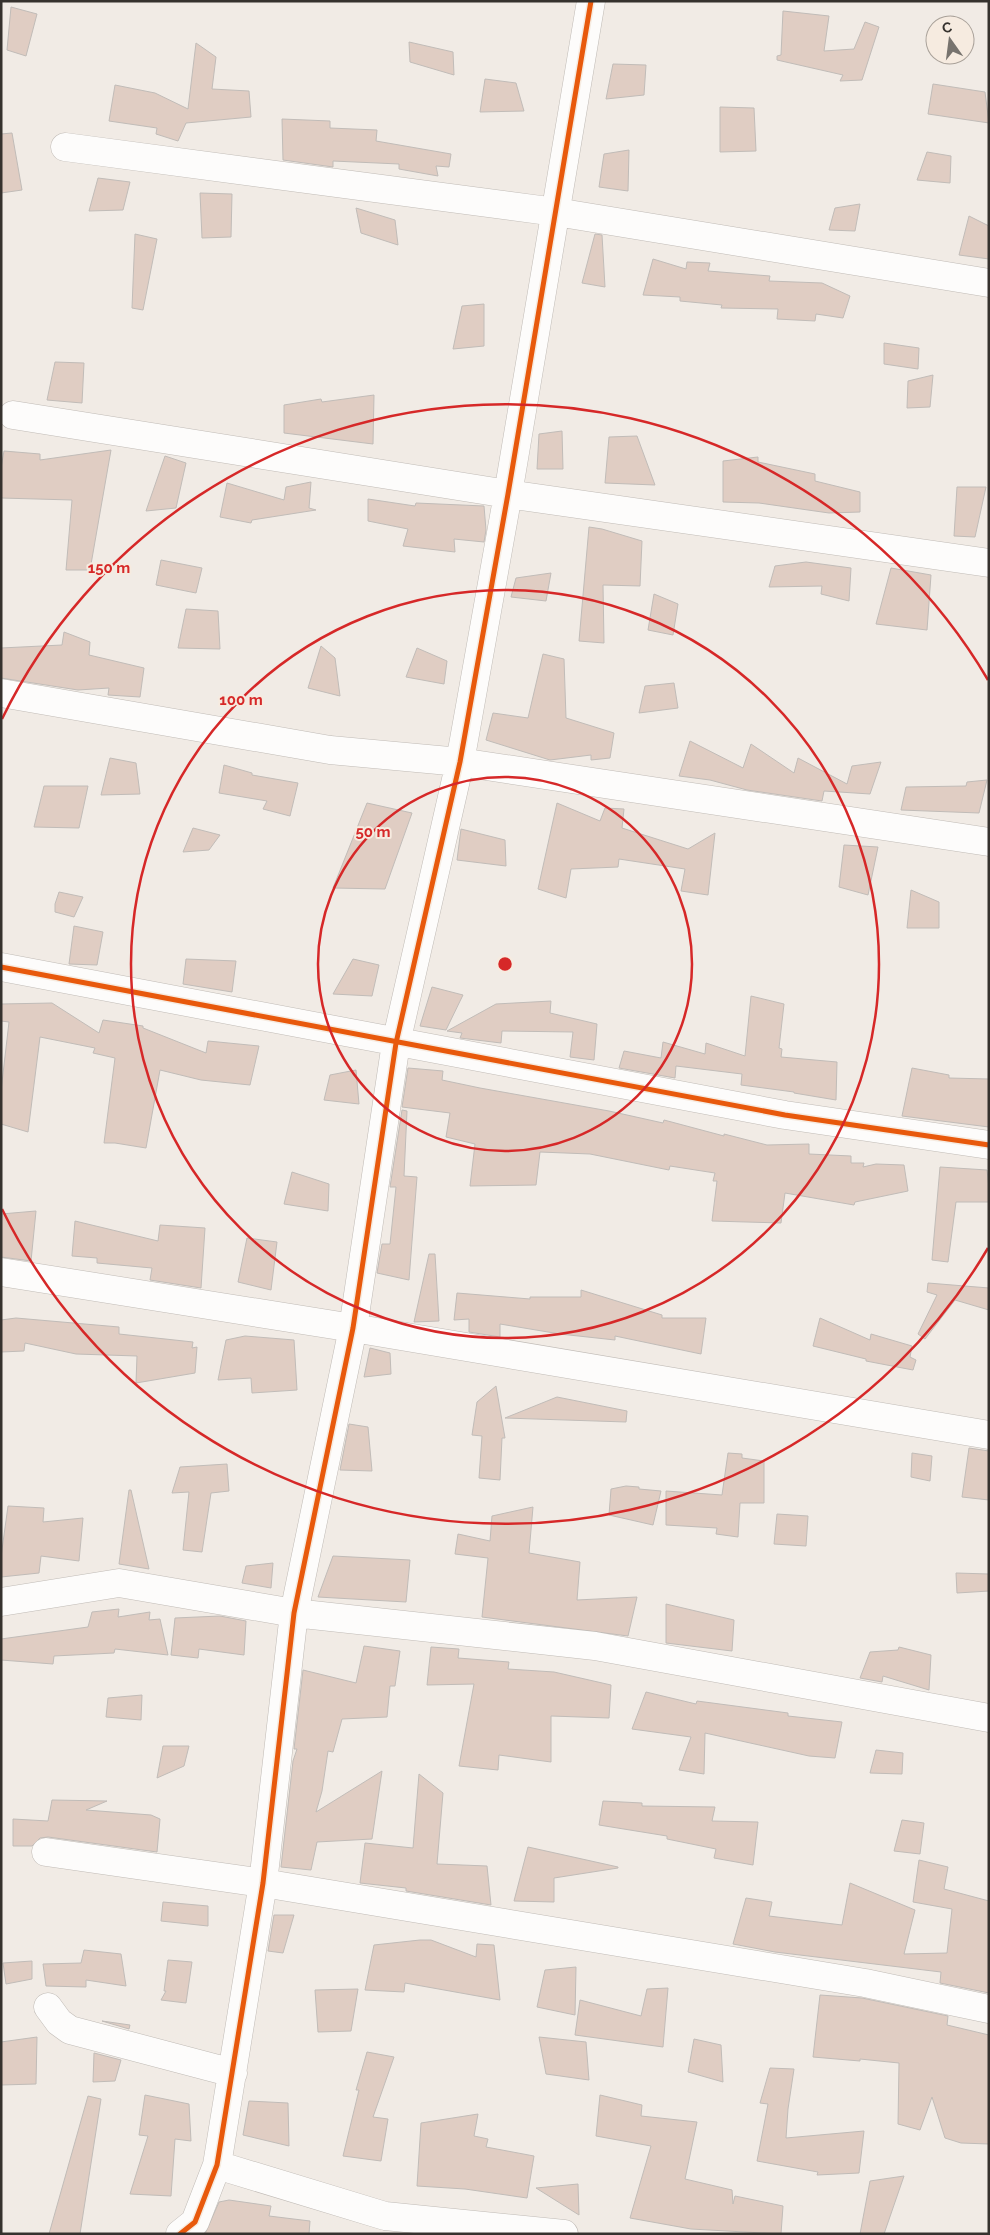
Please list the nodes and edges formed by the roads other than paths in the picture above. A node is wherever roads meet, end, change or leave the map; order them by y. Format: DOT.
graph roads {
  1 [pos="591,1"];
  2 [pos="65,147"];
  3 [pos="556,212"];
  4 [pos="989,283"];
  5 [pos="13,415"];
  6 [pos="508,494"];
  7 [pos="989,563"];
  8 [pos="1,693"];
  9 [pos="460,762"];
  10 [pos="989,842"];
  11 [pos="1,967"];
  12 [pos="396,1043"];
  13 [pos="989,1145"];
  14 [pos="1,1272"];
  15 [pos="353,1328"];
  16 [pos="989,1435"];
  17 [pos="1,1602"];
  18 [pos="294,1613"];
  19 [pos="989,1718"];
  20 [pos="46,1852"];
  21 [pos="263,1883"];
  22 [pos="48,2007"];
  23 [pos="989,2009"];
  24 [pos="233,2073"];
  25 [pos="218,2164"];
  26 [pos="180,2234"];
  27 [pos="564,2234"];
  1 -- 3 [label="street"];
  2 -- 3 [label="street"];
  3 -- 4 [label="street"];
  3 -- 6 [label="street"];
  5 -- 6 [label="street"];
  6 -- 7 [label="street"];
  6 -- 9 [label="street"];
  8 -- 9 [label="street"];
  9 -- 10 [label="street"];
  9 -- 12 [label="street"];
  11 -- 12 [label="street"];
  12 -- 13 [label="street"];
  12 -- 15 [label="street"];
  14 -- 15 [label="street"];
  15 -- 16 [label="street"];
  15 -- 18 [label="street"];
  17 -- 18 [label="street"];
  18 -- 19 [label="street"];
  18 -- 21 [label="street"];
  20 -- 21 [label="street"];
  21 -- 23 [label="street"];
  21 -- 24 [label="street"];
  22 -- 24 [label="street"];
  24 -- 25 [label="street"];
  25 -- 26 [label="street"];
  25 -- 27 [label="street"];
}
